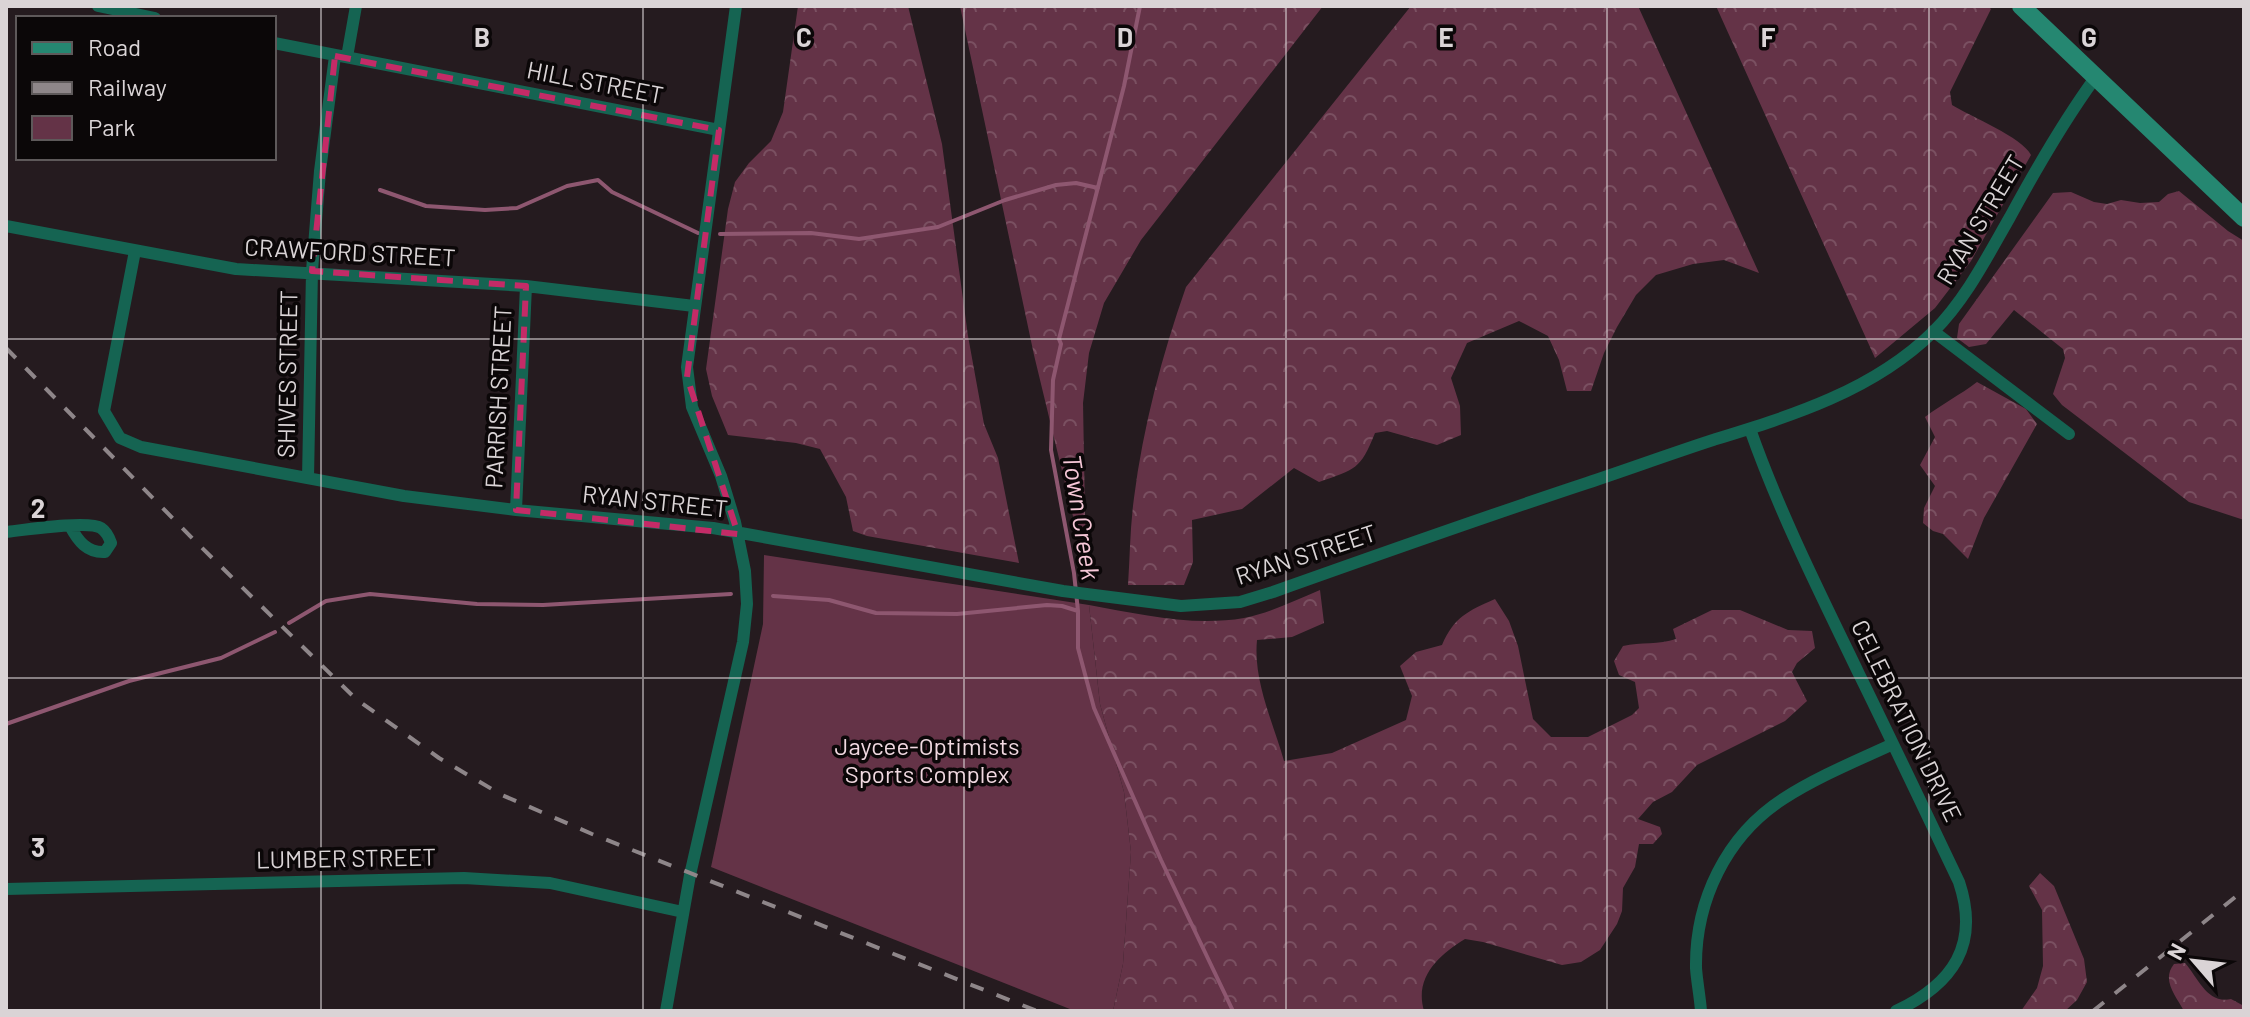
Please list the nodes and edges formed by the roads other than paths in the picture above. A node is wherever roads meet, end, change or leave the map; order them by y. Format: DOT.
graph roads {
  1 [pos="98,6"];
  2 [pos="356,6"];
  3 [pos="736,6"];
  4 [pos="2021,6"];
  5 [pos="146,16"];
  6 [pos="276,43"];
  7 [pos="341,56"];
  8 [pos="2095,78"];
  9 [pos="719,130"];
  10 [pos="2244,218"];
  11 [pos="6,226"];
  12 [pos="135,251"];
  13 [pos="312,271"];
  14 [pos="526,286"];
  15 [pos="694,306"];
  16 [pos="1933,331"];
  17 [pos="1750,429"];
  18 [pos="2069,434"];
  19 [pos="308,478"];
  20 [pos="516,510"];
  21 [pos="73,526"];
  22 [pos="6,532"];
  23 [pos="738,534"];
  24 [pos="1893,744"];
  25 [pos="6,889"];
  26 [pos="683,912"];
  27 [pos="666,1011"];
  28 [pos="1701,1011"];
  29 [pos="1896,1011"];
  1 -- 5 [label="street"];
  2 -- 7 [label="street, SHIVES STREET"];
  3 -- 9 [label="street"];
  4 -- 8 [label="main road"];
  6 -- 7 [label="street, HILL STREET"];
  7 -- 9 [label="street, HILL STREET"];
  7 -- 13 [label="street, SHIVES STREET"];
  8 -- 10 [label="main road"];
  8 -- 16 [label="street, RYAN STREET"];
  9 -- 15 [label="street"];
  11 -- 12 [label="street, CRAWFORD STREET"];
  12 -- 13 [label="street, CRAWFORD STREET"];
  12 -- 19 [label="street, RYAN STREET"];
  13 -- 14 [label="street, CRAWFORD STREET"];
  13 -- 19 [label="street, SHIVES STREET"];
  14 -- 15 [label="street, CRAWFORD STREET"];
  14 -- 20 [label="street, PARRISH STREET"];
  15 -- 23 [label="street"];
  16 -- 17 [label="street, RYAN STREET"];
  16 -- 18 [label="street"];
  17 -- 23 [label="street, RYAN STREET"];
  17 -- 24 [label="street, CELEBRATION DRIVE"];
  19 -- 20 [label="street, RYAN STREET"];
  20 -- 23 [label="street, RYAN STREET"];
  21 -- 22 [label="street"];
  23 -- 26 [label="street"];
  24 -- 28 [label="street"];
  24 -- 29 [label="street, CELEBRATION DRIVE"];
  25 -- 26 [label="street, LUMBER STREET"];
  26 -- 27 [label="street"];
}
